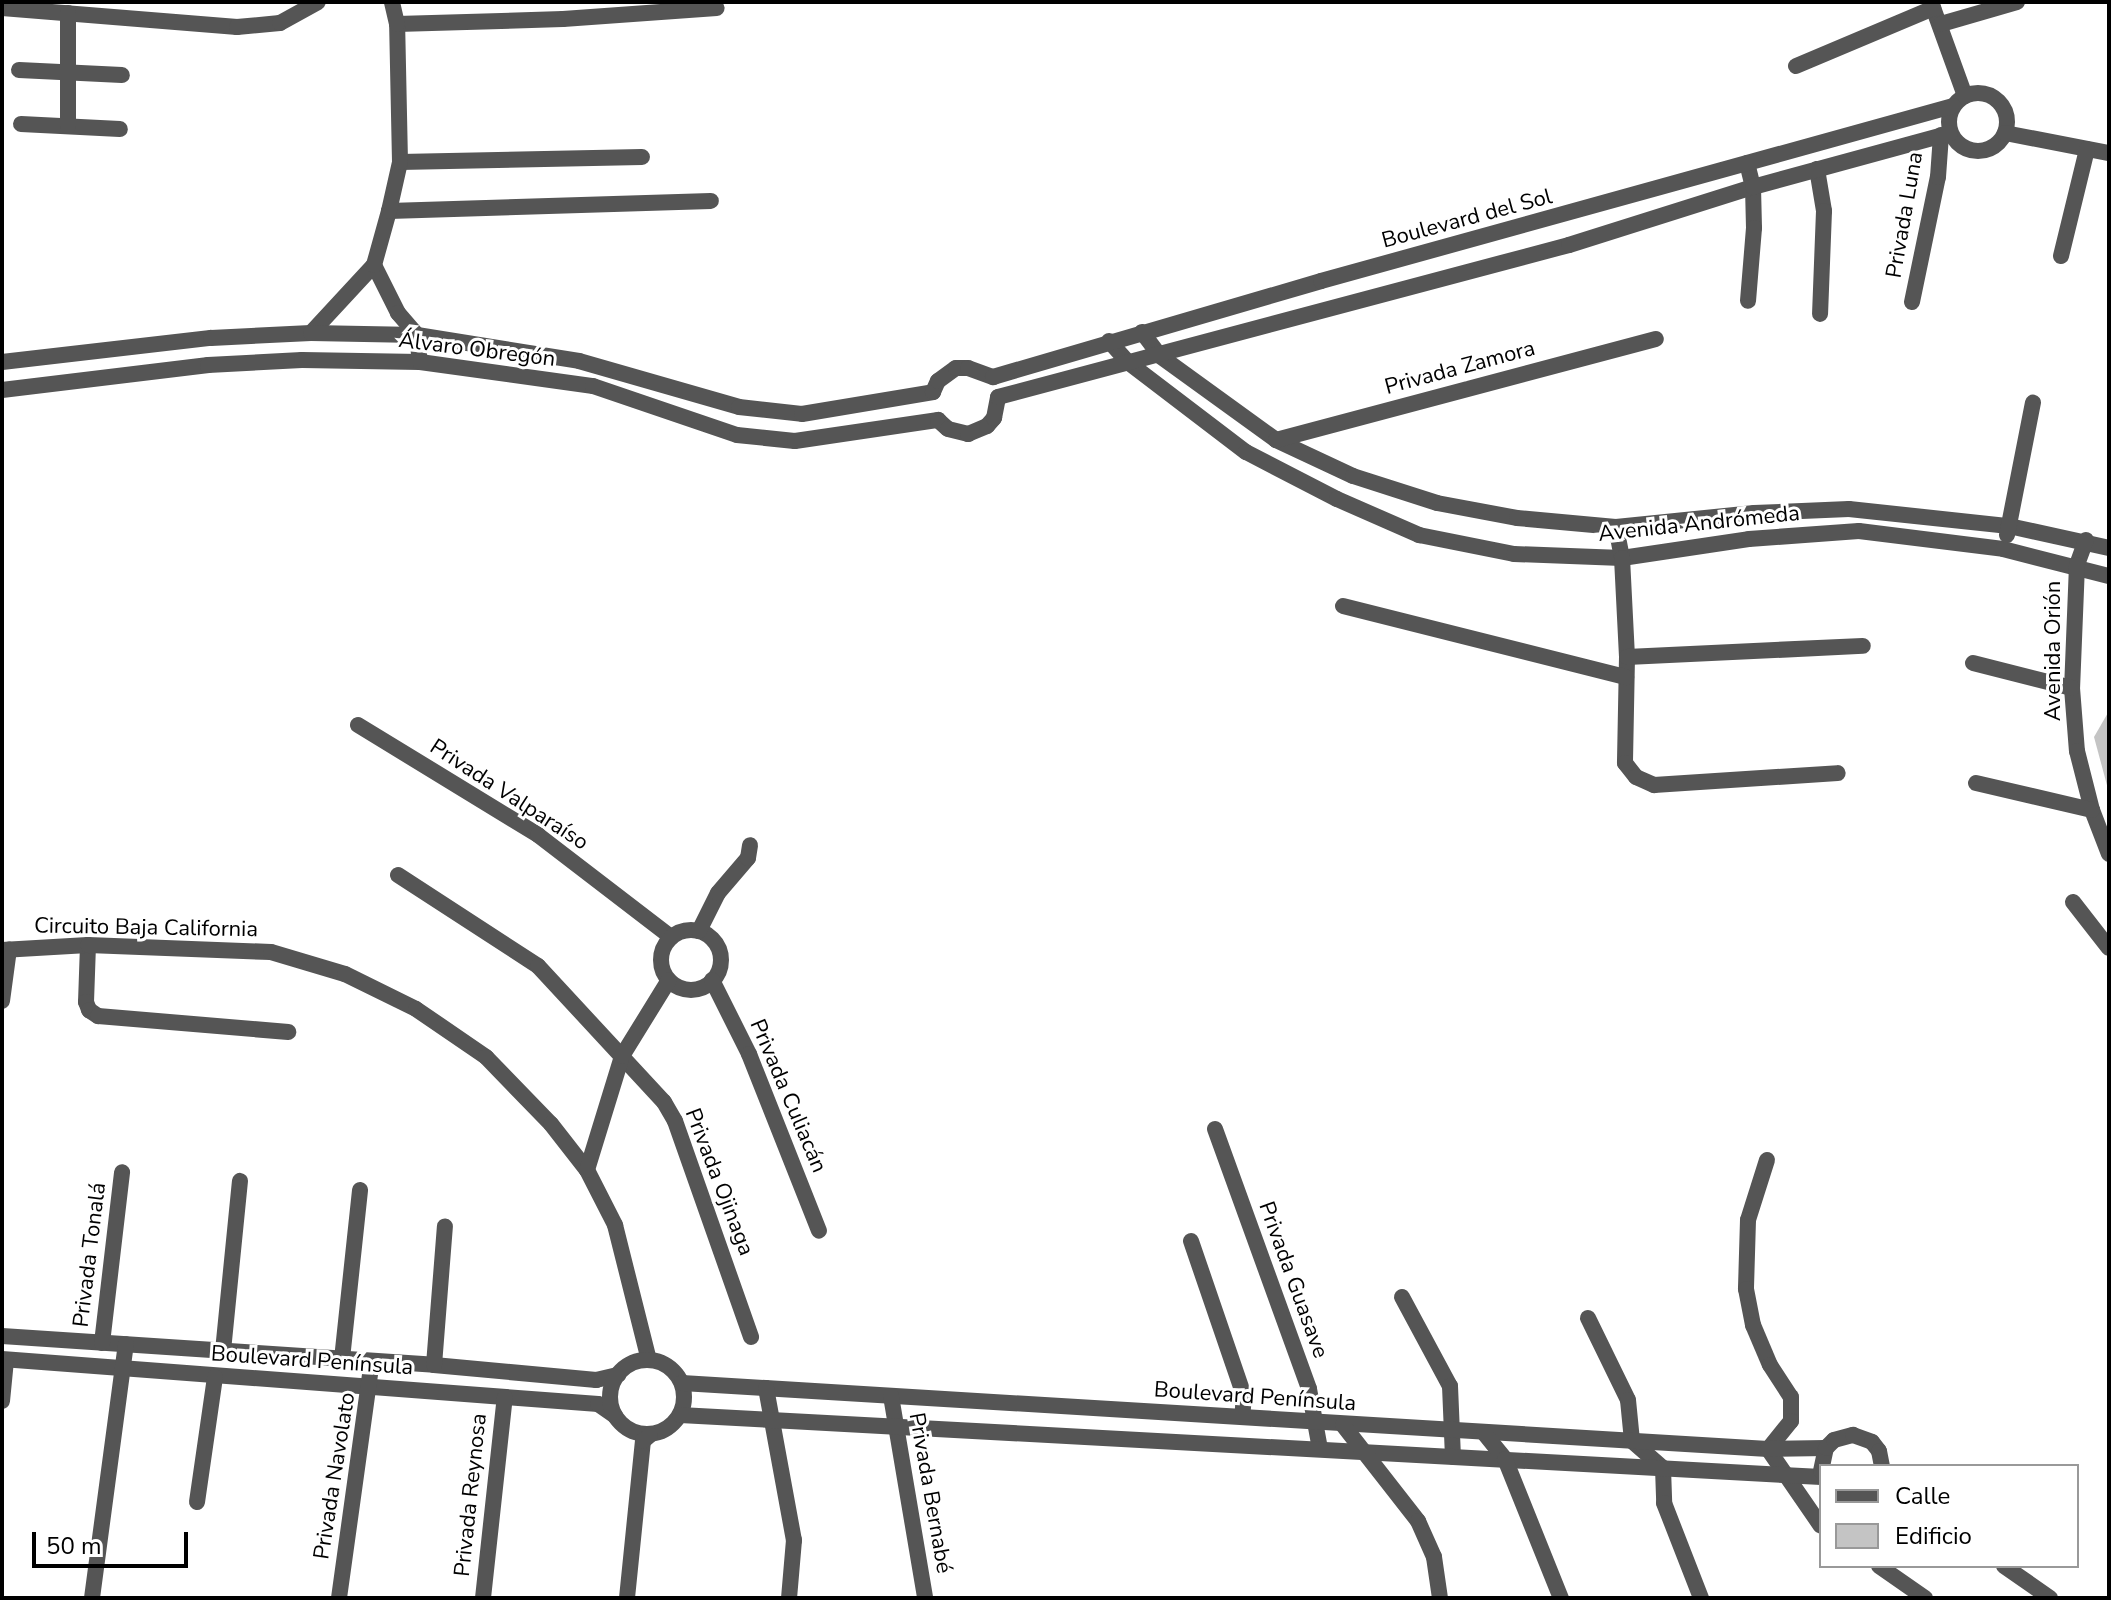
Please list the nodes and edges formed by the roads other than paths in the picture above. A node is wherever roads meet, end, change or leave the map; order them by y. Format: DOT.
graph roads {
  1 [pos="318,2"];
  2 [pos="392,2"];
  3 [pos="2017,2"];
  4 [pos="1932,5"];
  5 [pos="43,7"];
  6 [pos="2,8"];
  7 [pos="717,8"];
  8 [pos="68,13"];
  9 [pos="397,24"];
  10 [pos="1941,24"];
  11 [pos="1796,66"];
  12 [pos="19,70"];
  13 [pos="68,73"];
  14 [pos="122,75"];
  15 [pos="1959,101"];
  16 [pos="21,124"];
  17 [pos="68,126"];
  18 [pos="120,129"];
  19 [pos="2005,133"];
  20 [pos="1946,134"];
  21 [pos="2087,149"];
  22 [pos="2109,153"];
  23 [pos="642,157"];
  24 [pos="400,162"];
  25 [pos="1747,163"];
  26 [pos="1817,169"];
  27 [pos="1753,187"];
  28 [pos="711,201"];
  29 [pos="389,211"];
  30 [pos="2061,256"];
  31 [pos="374,265"];
  32 [pos="1748,301"];
  33 [pos="1912,302"];
  34 [pos="1820,314"];
  35 [pos="1142,332"];
  36 [pos="311,333"];
  37 [pos="417,335"];
  38 [pos="1656,339"];
  39 [pos="1109,341"];
  40 [pos="1160,356"];
  41 [pos="2,362"];
  42 [pos="420,362"];
  43 [pos="1129,363"];
  44 [pos="993,377"];
  45 [pos="2,390"];
  46 [pos="2033,403"];
  47 [pos="1276,440"];
  48 [pos="2009,526"];
  49 [pos="1616,527"];
  50 [pos="2086,540"];
  51 [pos="2109,548"];
  52 [pos="2003,549"];
  53 [pos="1622,558"];
  54 [pos="2077,565"];
  55 [pos="2109,576"];
  56 [pos="1343,606"];
  57 [pos="1863,646"];
  58 [pos="1627,657"];
  59 [pos="1973,663"];
  60 [pos="1626,677"];
  61 [pos="2072,688"];
  62 [pos="358,725"];
  63 [pos="1838,773"];
  64 [pos="1976,783"];
  65 [pos="2092,810"];
  66 [pos="750,845"];
  67 [pos="2109,854"];
  68 [pos="398,875"];
  69 [pos="2073,902"];
  70 [pos="699,931"];
  71 [pos="671,937"];
  72 [pos="88,945"];
  73 [pos="2109,948"];
  74 [pos="5,950"];
  75 [pos="669,980"];
  76 [pos="712,980"];
  77 [pos="2,1001"];
  78 [pos="288,1032"];
  79 [pos="622,1056"];
  80 [pos="1215,1129"];
  81 [pos="1767,1160"];
  82 [pos="587,1170"];
  83 [pos="122,1172"];
  84 [pos="240,1181"];
  85 [pos="360,1190"];
  86 [pos="445,1226"];
  87 [pos="819,1231"];
  88 [pos="1191,1241"];
  89 [pos="1402,1297"];
  90 [pos="1588,1318"];
  91 [pos="2,1336"];
  92 [pos="751,1337"];
  93 [pos="102,1343"];
  94 [pos="126,1344"];
  95 [pos="223,1351"];
  96 [pos="342,1359"];
  97 [pos="4,1360"];
  98 [pos="649,1360"];
  99 [pos="372,1361"];
  100 [pos="434,1365"];
  101 [pos="123,1368"];
  102 [pos="618,1375"];
  103 [pos="215,1377"];
  104 [pos="682,1383"];
  105 [pos="370,1388"];
  106 [pos="766,1388"];
  107 [pos="891,1396"];
  108 [pos="505,1397"];
  109 [pos="2,1401"];
  110 [pos="680,1415"];
  111 [pos="615,1416"];
  112 [pos="1242,1417"];
  113 [pos="772,1419"];
  114 [pos="1315,1422"];
  115 [pos="1343,1425"];
  116 [pos="896,1426"];
  117 [pos="1452,1431"];
  118 [pos="1484,1433"];
  119 [pos="650,1435"];
  120 [pos="1632,1441"];
  121 [pos="1826,1448"];
  122 [pos="1320,1449"];
  123 [pos="1768,1449"];
  124 [pos="1365,1452"];
  125 [pos="1453,1457"];
  126 [pos="1505,1459"];
  127 [pos="1823,1464"];
  128 [pos="1882,1464"];
  129 [pos="1663,1468"];
  130 [pos="1784,1475"];
  131 [pos="1819,1477"];
  132 [pos="197,1502"];
  133 [pos="1819,1523"];
  134 [pos="1882,1568"];
  135 [pos="2007,1568"];
  136 [pos="92,1598"];
  137 [pos="339,1598"];
  138 [pos="483,1598"];
  139 [pos="627,1598"];
  140 [pos="789,1598"];
  141 [pos="925,1598"];
  142 [pos="1440,1598"];
  143 [pos="1561,1598"];
  144 [pos="1701,1598"];
  145 [pos="1925,1598"];
  146 [pos="2050,1598"];
  1 -- 8 [label="street"];
  2 -- 9 [label="street"];
  3 -- 10 [label="street"];
  4 -- 10 [label="street"];
  4 -- 11 [label="street"];
  5 -- 6 [label="street"];
  5 -- 8 [label="street"];
  7 -- 9 [label="street"];
  8 -- 13 [label="street"];
  9 -- 24 [label="street"];
  10 -- 15 [label="street"];
  12 -- 13 [label="street"];
  13 -- 14 [label="street"];
  13 -- 17 [label="street"];
  15 -- 19 [label="street"];
  15 -- 20 [label="street"];
  15 -- 25 [label="street, Boulevard del Sol"];
  16 -- 17 [label="street"];
  17 -- 18 [label="street"];
  19 -- 20 [label="street"];
  19 -- 21 [label="street"];
  20 -- 26 [label="street"];
  20 -- 33 [label="street, Privada Luna"];
  21 -- 22 [label="street"];
  21 -- 30 [label="street"];
  23 -- 24 [label="street"];
  24 -- 29 [label="street"];
  25 -- 27 [label="street"];
  25 -- 35 [label="street, Boulevard del Sol"];
  26 -- 27 [label="street"];
  26 -- 34 [label="street"];
  27 -- 32 [label="street"];
  27 -- 40 [label="street"];
  28 -- 29 [label="street"];
  29 -- 31 [label="street"];
  31 -- 36 [label="street"];
  31 -- 37 [label="street"];
  35 -- 39 [label="street, Boulevard del Sol"];
  35 -- 40 [label="street, Avenida Andrómeda"];
  36 -- 37 [label="street, Álvaro Obregón"];
  36 -- 41 [label="street, Álvaro Obregón"];
  37 -- 42 [label="street"];
  37 -- 44 [label="street, Álvaro Obregón"];
  38 -- 47 [label="street, Privada Zamora"];
  39 -- 43 [label="street, Avenida Andrómeda"];
  39 -- 44 [label="street, Boulevard del Sol"];
  40 -- 43 [label="street"];
  40 -- 47 [label="street, Avenida Andrómeda"];
  42 -- 43 [label="street, Álvaro Obregón"];
  42 -- 45 [label="street, Álvaro Obregón"];
  43 -- 53 [label="street, Avenida Andrómeda"];
  46 -- 48 [label="street"];
  47 -- 49 [label="street, Avenida Andrómeda"];
  48 -- 49 [label="street, Avenida Andrómeda"];
  48 -- 50 [label="street, Avenida Andrómeda"];
  48 -- 52 [label="street"];
  49 -- 53 [label="street"];
  50 -- 51 [label="street, Avenida Andrómeda"];
  50 -- 54 [label="street, Avenida Orión"];
  52 -- 53 [label="street, Avenida Andrómeda"];
  52 -- 54 [label="street, Avenida Andrómeda"];
  53 -- 58 [label="street"];
  54 -- 55 [label="street, Avenida Andrómeda"];
  54 -- 61 [label="street, Avenida Orión"];
  56 -- 60 [label="street"];
  57 -- 58 [label="street"];
  58 -- 60 [label="street"];
  59 -- 61 [label="street"];
  60 -- 63 [label="street"];
  61 -- 65 [label="street, Avenida Orión"];
  62 -- 71 [label="street, Privada Valparaíso"];
  64 -- 65 [label="street"];
  65 -- 67 [label="street, Avenida Orión"];
  66 -- 70 [label="street"];
  68 -- 79 [label="street, Privada Ojinaga"];
  69 -- 73 [label="street"];
  70 -- 71 [label="street"];
  70 -- 76 [label="street"];
  71 -- 75 [label="street"];
  72 -- 74 [label="street, Circuito Baja California"];
  72 -- 78 [label="street"];
  72 -- 82 [label="street, Circuito Baja California"];
  74 -- 77 [label="street"];
  75 -- 76 [label="street"];
  75 -- 79 [label="street"];
  76 -- 87 [label="street, Privada Culiacán"];
  79 -- 82 [label="street"];
  79 -- 92 [label="street, Privada Ojinaga"];
  80 -- 114 [label="street, Privada Guasave"];
  81 -- 123 [label="street"];
  82 -- 98 [label="street, Circuito Baja California"];
  83 -- 93 [label="street, Privada Tonalá"];
  84 -- 95 [label="street"];
  85 -- 96 [label="street"];
  86 -- 100 [label="street"];
  88 -- 112 [label="street"];
  89 -- 117 [label="street"];
  90 -- 120 [label="street"];
  91 -- 93 [label="street, Boulevard Península"];
  93 -- 94 [label="street, Boulevard Península"];
  94 -- 95 [label="street, Boulevard Península"];
  94 -- 101 [label="street"];
  95 -- 96 [label="street, Boulevard Península"];
  96 -- 99 [label="street, Boulevard Península"];
  97 -- 101 [label="street, Boulevard Península"];
  97 -- 109 [label="street"];
  98 -- 102 [label="street"];
  98 -- 104 [label="street"];
  99 -- 100 [label="street, Boulevard Península"];
  99 -- 105 [label="street, Privada Navolato"];
  100 -- 102 [label="street, Boulevard Península"];
  101 -- 103 [label="street, Boulevard Península"];
  101 -- 136 [label="street"];
  102 -- 111 [label="street"];
  103 -- 105 [label="street, Boulevard Península"];
  103 -- 132 [label="street"];
  104 -- 106 [label="street, Boulevard Península"];
  104 -- 110 [label="street"];
  105 -- 108 [label="street, Boulevard Península"];
  105 -- 137 [label="street, Privada Navolato"];
  106 -- 107 [label="street, Boulevard Península"];
  106 -- 113 [label="street"];
  107 -- 112 [label="street, Boulevard Península"];
  107 -- 116 [label="street, Privada Bernabé"];
  108 -- 111 [label="street, Boulevard Península"];
  108 -- 138 [label="street, Privada Reynosa"];
  110 -- 113 [label="street"];
  110 -- 119 [label="street"];
  111 -- 119 [label="street"];
  112 -- 114 [label="street, Boulevard Península"];
  113 -- 116 [label="street"];
  113 -- 140 [label="street"];
  114 -- 115 [label="street, Boulevard Península"];
  114 -- 122 [label="street, Privada Guasave"];
  115 -- 117 [label="street, Boulevard Península"];
  115 -- 124 [label="street"];
  116 -- 122 [label="street"];
  116 -- 141 [label="street, Privada Bernabé"];
  117 -- 118 [label="street, Boulevard Península"];
  117 -- 125 [label="street"];
  118 -- 120 [label="street, Boulevard Península"];
  118 -- 126 [label="street"];
  119 -- 139 [label="street"];
  120 -- 123 [label="street, Boulevard Península"];
  120 -- 129 [label="street"];
  121 -- 123 [label="street, Boulevard Península"];
  121 -- 127 [label="street"];
  121 -- 128 [label="street, Boulevard Península"];
  122 -- 124 [label="street"];
  123 -- 130 [label="street"];
  124 -- 125 [label="street"];
  124 -- 142 [label="street"];
  125 -- 126 [label="street"];
  126 -- 129 [label="street"];
  126 -- 143 [label="street"];
  129 -- 130 [label="street"];
  129 -- 144 [label="street"];
  130 -- 131 [label="street"];
  130 -- 133 [label="street"];
  134 -- 145 [label="street"];
  135 -- 146 [label="street"];
}
